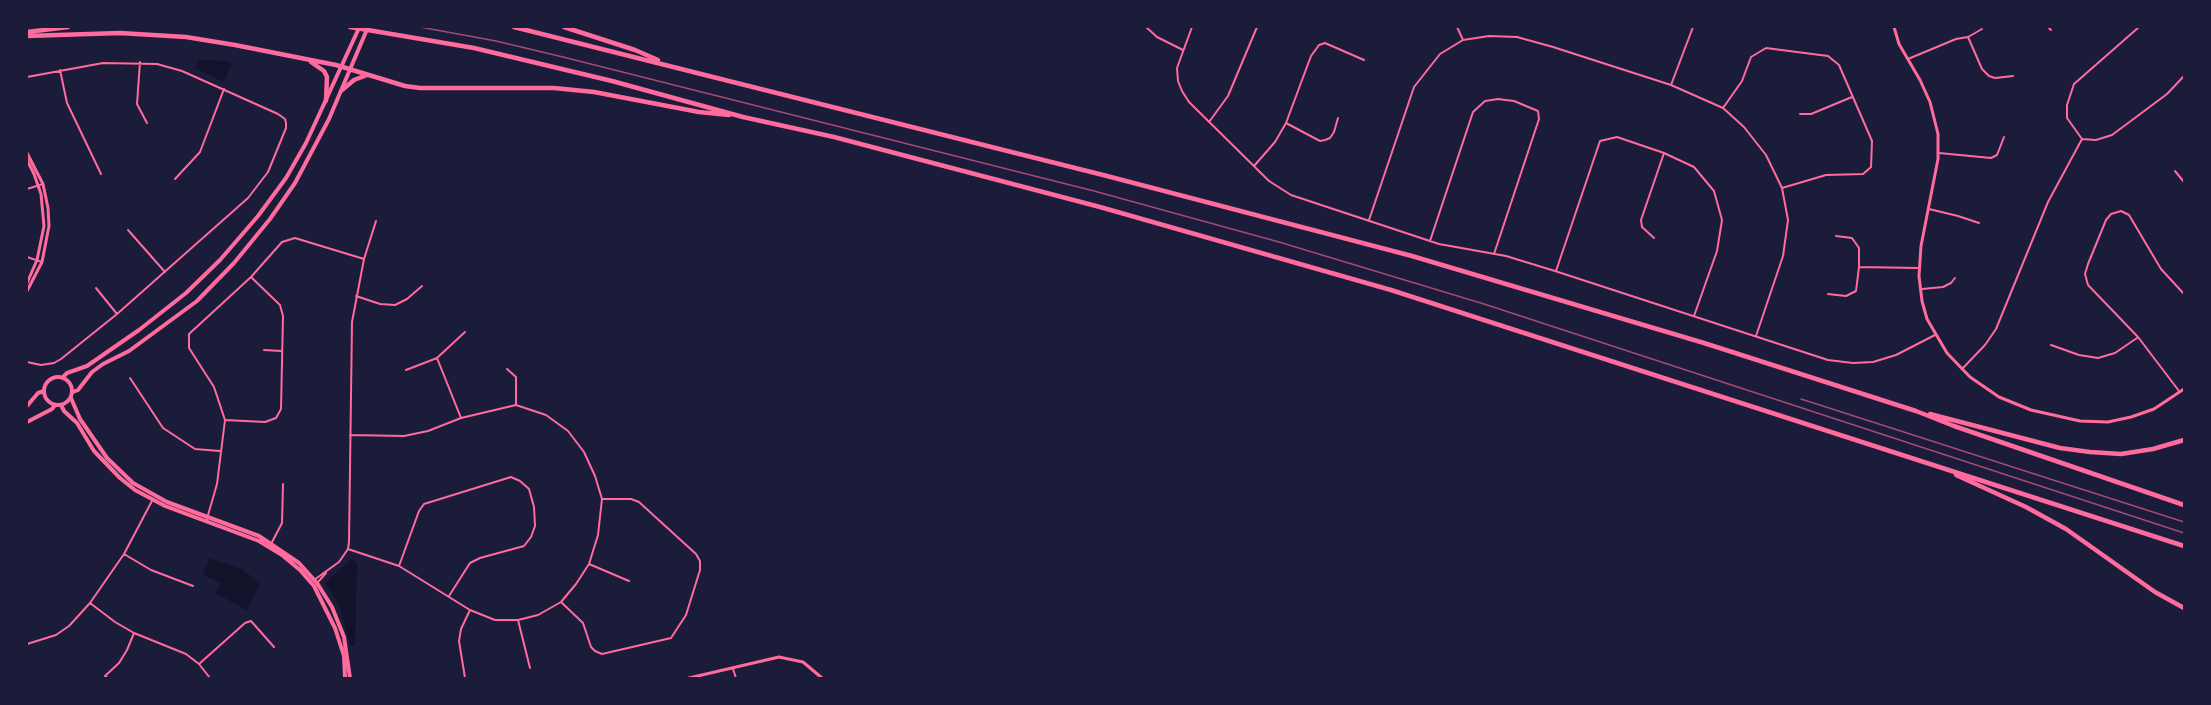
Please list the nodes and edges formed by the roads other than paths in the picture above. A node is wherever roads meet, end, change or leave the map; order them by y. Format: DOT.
graph roads {
  1 [pos="68,27"];
  2 [pos="350,27"];
  3 [pos="360,27"];
  4 [pos="368,27"];
  5 [pos="514,27"];
  6 [pos="564,27"];
  7 [pos="1146,27"];
  8 [pos="1192,27"];
  9 [pos="1257,27"];
  10 [pos="1457,27"];
  11 [pos="1693,27"];
  12 [pos="1894,27"];
  13 [pos="2139,27"];
  14 [pos="1982,29"];
  15 [pos="27,34"];
  16 [pos="1968,38"];
  17 [pos="1462,40"];
  18 [pos="1183,50"];
  19 [pos="303,58"];
  20 [pos="1908,59"];
  21 [pos="1364,60"];
  22 [pos="140,62"];
  23 [pos="666,64"];
  24 [pos="342,67"];
  25 [pos="351,69"];
  26 [pos="60,70"];
  27 [pos="367,75"];
  28 [pos="2013,76"];
  29 [pos="2184,76"];
  30 [pos="27,77"];
  31 [pos="1671,85"];
  32 [pos="224,89"];
  33 [pos="342,90"];
  34 [pos="1852,97"];
  35 [pos="326,101"];
  36 [pos="1723,108"];
  37 [pos="1800,114"];
  38 [pos="743,117"];
  39 [pos="1338,117"];
  40 [pos="1209,122"];
  41 [pos="147,123"];
  42 [pos="1286,123"];
  43 [pos="2004,137"];
  44 [pos="2082,139"];
  45 [pos="27,153"];
  46 [pos="1664,153"];
  47 [pos="1939,153"];
  48 [pos="27,160"];
  49 [pos="1254,166"];
  50 [pos="2175,171"];
  51 [pos="101,174"];
  52 [pos="175,179"];
  53 [pos="2184,182"];
  54 [pos="43,184"];
  55 [pos="38,185"];
  56 [pos="1782,188"];
  57 [pos="27,189"];
  58 [pos="1929,209"];
  59 [pos="376,221"];
  60 [pos="1369,221"];
  61 [pos="1979,223"];
  62 [pos="128,231"];
  63 [pos="1836,236"];
  64 [pos="1654,238"];
  65 [pos="1430,241"];
  66 [pos="1494,254"];
  67 [pos="27,257"];
  68 [pos="363,259"];
  69 [pos="40,261"];
  70 [pos="1859,267"];
  71 [pos="1919,268"];
  72 [pos="1555,271"];
  73 [pos="165,272"];
  74 [pos="250,277"];
  75 [pos="1955,279"];
  76 [pos="27,283"];
  77 [pos="422,286"];
  78 [pos="96,288"];
  79 [pos="1920,290"];
  80 [pos="27,291"];
  81 [pos="1828,294"];
  82 [pos="2184,294"];
  83 [pos="356,296"];
  84 [pos="117,314"];
  85 [pos="1694,316"];
  86 [pos="465,332"];
  87 [pos="1935,335"];
  88 [pos="1756,336"];
  89 [pos="2138,337"];
  90 [pos="2051,345"];
  91 [pos="264,350"];
  92 [pos="281,351"];
  93 [pos="437,358"];
  94 [pos="27,362"];
  95 [pos="507,369"];
  96 [pos="1961,369"];
  97 [pos="406,370"];
  98 [pos="63,377"];
  99 [pos="130,378"];
  100 [pos="2184,389"];
  101 [pos="44,391"];
  102 [pos="73,392"];
  103 [pos="2180,392"];
  104 [pos="71,398"];
  105 [pos="55,405"];
  106 [pos="61,405"];
  107 [pos="516,405"];
  108 [pos="27,406"];
  109 [pos="1916,411"];
  110 [pos="461,418"];
  111 [pos="225,420"];
  112 [pos="27,422"];
  113 [pos="350,435"];
  114 [pos="2184,440"];
  115 [pos="220,452"];
  116 [pos="1943,468"];
  117 [pos="283,484"];
  118 [pos="153,498"];
  119 [pos="602,499"];
  120 [pos="2184,505"];
  121 [pos="206,520"];
  122 [pos="271,545"];
  123 [pos="2184,546"];
  124 [pos="348,549"];
  125 [pos="124,554"];
  126 [pos="589,564"];
  127 [pos="399,566"];
  128 [pos="629,581"];
  129 [pos="314,583"];
  130 [pos="193,586"];
  131 [pos="448,597"];
  132 [pos="561,602"];
  133 [pos="90,603"];
  134 [pos="2184,606"];
  135 [pos="470,610"];
  136 [pos="518,620"];
  137 [pos="134,633"];
  138 [pos="27,644"];
  139 [pos="274,647"];
  140 [pos="199,664"];
  141 [pos="530,668"];
  142 [pos="733,669"];
  143 [pos="105,677"];
  144 [pos="210,678"];
  145 [pos="345,678"];
  146 [pos="350,678"];
  147 [pos="465,678"];
  148 [pos="688,678"];
  149 [pos="736,678"];
  150 [pos="822,678"];
  1 -- 15 [label="highway"];
  2 -- 38 [label="highway"];
  3 -- 24 [label="main road"];
  4 -- 25 [label="main road"];
  5 -- 23 [label="highway"];
  6 -- 23 [label="highway"];
  7 -- 18 [label="street"];
  8 -- 18 [label="street"];
  9 -- 40 [label="street"];
  10 -- 17 [label="street"];
  11 -- 31 [label="street"];
  12 -- 20 [label="street"];
  13 -- 44 [label="street"];
  14 -- 16 [label="street"];
  15 -- 19 [label="highway"];
  16 -- 20 [label="street"];
  16 -- 28 [label="street"];
  17 -- 31 [label="street"];
  17 -- 60 [label="street"];
  18 -- 40 [label="street"];
  19 -- 24 [label="highway"];
  19 -- 35 [label="highway"];
  20 -- 47 [label="street"];
  21 -- 42 [label="street"];
  22 -- 26 [label="street"];
  22 -- 32 [label="street"];
  22 -- 41 [label="street"];
  23 -- 109 [label="highway"];
  24 -- 25 [label="highway"];
  24 -- 35 [label="main road"];
  25 -- 27 [label="highway"];
  25 -- 33 [label="main road"];
  26 -- 30 [label="street"];
  26 -- 51 [label="street"];
  27 -- 33 [label="highway"];
  27 -- 38 [label="highway"];
  29 -- 44 [label="street"];
  31 -- 36 [label="street"];
  32 -- 52 [label="street"];
  32 -- 73 [label="street"];
  33 -- 102 [label="main road"];
  34 -- 36 [label="street"];
  34 -- 37 [label="street"];
  34 -- 56 [label="street"];
  35 -- 98 [label="main road"];
  36 -- 56 [label="street"];
  38 -- 116 [label="highway"];
  39 -- 42 [label="street"];
  40 -- 49 [label="street"];
  42 -- 49 [label="street"];
  43 -- 47 [label="street"];
  44 -- 96 [label="street"];
  45 -- 54 [label="street"];
  46 -- 64 [label="street"];
  46 -- 72 [label="street"];
  46 -- 85 [label="street"];
  47 -- 58 [label="street"];
  48 -- 55 [label="street"];
  49 -- 60 [label="street"];
  50 -- 53 [label="street"];
  54 -- 55 [label="street"];
  54 -- 69 [label="street"];
  55 -- 57 [label="street"];
  55 -- 69 [label="street"];
  56 -- 88 [label="street"];
  58 -- 61 [label="street"];
  58 -- 71 [label="street"];
  59 -- 68 [label="street"];
  60 -- 65 [label="street"];
  62 -- 73 [label="street"];
  63 -- 70 [label="street"];
  65 -- 66 [label="street"];
  65 -- 66 [label="street"];
  66 -- 72 [label="street"];
  67 -- 69 [label="street"];
  68 -- 74 [label="street"];
  68 -- 83 [label="street"];
  69 -- 76 [label="street"];
  69 -- 80 [label="street"];
  70 -- 71 [label="street"];
  70 -- 81 [label="street"];
  71 -- 79 [label="street"];
  72 -- 85 [label="street"];
  73 -- 84 [label="street"];
  74 -- 92 [label="street"];
  74 -- 111 [label="street"];
  75 -- 79 [label="street"];
  77 -- 83 [label="street"];
  78 -- 84 [label="street"];
  79 -- 87 [label="street"];
  82 -- 89 [label="street"];
  83 -- 113 [label="street"];
  84 -- 94 [label="street"];
  85 -- 88 [label="street"];
  86 -- 93 [label="street"];
  87 -- 88 [label="street"];
  87 -- 96 [label="street"];
  89 -- 90 [label="street"];
  89 -- 103 [label="street"];
  91 -- 92 [label="street"];
  92 -- 111 [label="street"];
  93 -- 97 [label="street"];
  93 -- 110 [label="street"];
  95 -- 107 [label="street"];
  96 -- 103 [label="street"];
  98 -- 101 [label="main road"];
  98 -- 102 [label="main road"];
  99 -- 115 [label="street"];
  100 -- 103 [label="street"];
  101 -- 105 [label="main road"];
  101 -- 108 [label="main road"];
  102 -- 104 [label="main road"];
  104 -- 106 [label="main road"];
  104 -- 118 [label="main road"];
  105 -- 106 [label="main road"];
  105 -- 112 [label="main road"];
  106 -- 118 [label="main road"];
  107 -- 110 [label="street"];
  107 -- 119 [label="street"];
  109 -- 114 [label="highway"];
  109 -- 120 [label="highway"];
  110 -- 113 [label="street"];
  111 -- 115 [label="street"];
  113 -- 124 [label="street"];
  115 -- 121 [label="street"];
  116 -- 123 [label="highway"];
  116 -- 134 [label="highway"];
  117 -- 122 [label="street"];
  118 -- 121 [label="main road"];
  118 -- 125 [label="street"];
  119 -- 126 [label="street"];
  119 -- 132 [label="street"];
  121 -- 122 [label="main road"];
  122 -- 129 [label="main road"];
  124 -- 127 [label="street"];
  124 -- 129 [label="street"];
  125 -- 130 [label="street"];
  125 -- 133 [label="street"];
  126 -- 128 [label="street"];
  126 -- 132 [label="street"];
  127 -- 131 [label="street"];
  127 -- 131 [label="street"];
  129 -- 145 [label="main road"];
  129 -- 146 [label="main road"];
  131 -- 135 [label="street"];
  132 -- 136 [label="street"];
  133 -- 137 [label="street"];
  133 -- 138 [label="street"];
  135 -- 136 [label="street"];
  135 -- 147 [label="street"];
  136 -- 141 [label="street"];
  137 -- 140 [label="street"];
  137 -- 143 [label="street"];
  139 -- 140 [label="street"];
  140 -- 144 [label="street"];
  142 -- 148 [label="street"];
  142 -- 149 [label="street"];
  142 -- 150 [label="street"];
}
